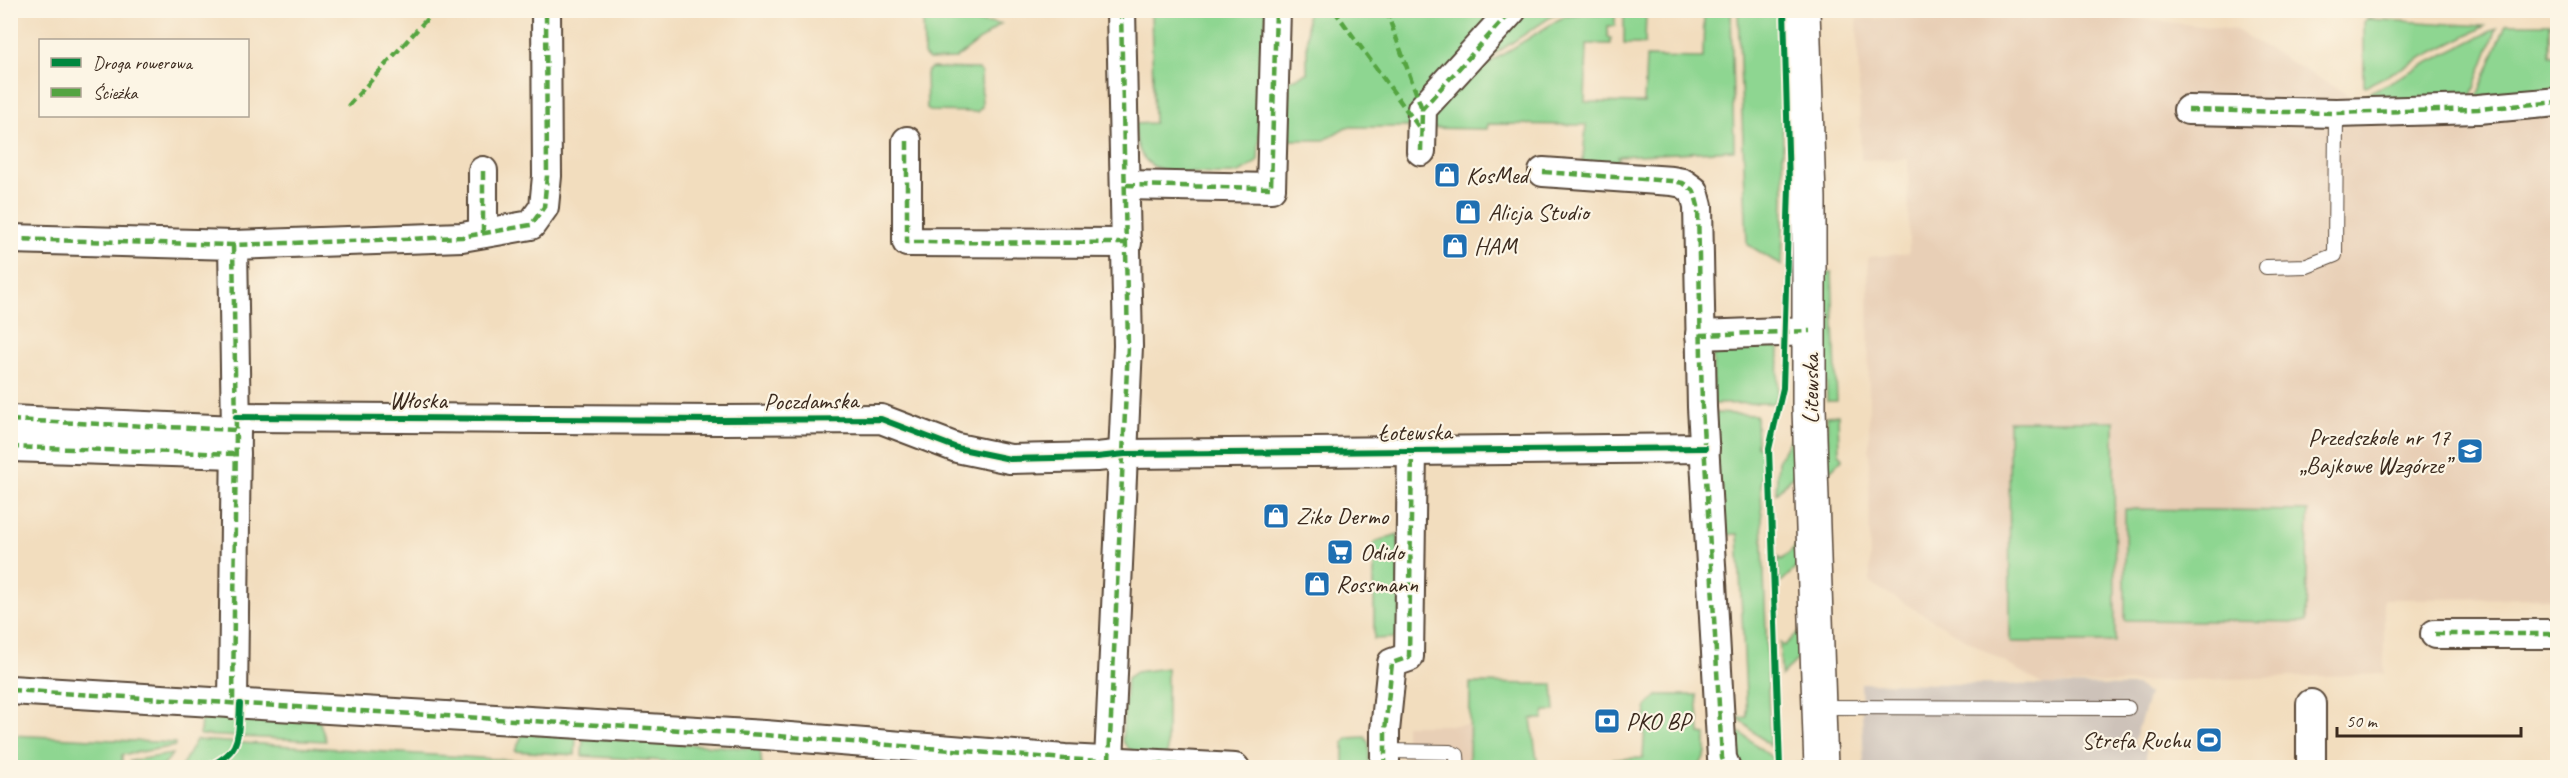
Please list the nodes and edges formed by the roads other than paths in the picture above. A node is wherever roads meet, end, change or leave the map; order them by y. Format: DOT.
graph roads {
  1 [pos="546,10"];
  2 [pos="1121,10"];
  3 [pos="1276,10"];
  4 [pos="1512,10"];
  5 [pos="1803,10"];
  6 [pos="2558,102"];
  7 [pos="2188,110"];
  8 [pos="2336,113"];
  9 [pos="907,141"];
  10 [pos="1421,151"];
  11 [pos="483,171"];
  12 [pos="1543,172"];
  13 [pos="1126,185"];
  14 [pos="483,233"];
  15 [pos="10,239"];
  16 [pos="1127,243"];
  17 [pos="233,245"];
  18 [pos="2266,267"];
  19 [pos="1810,331"];
  20 [pos="1700,335"];
  21 [pos="10,420"];
  22 [pos="599,420"];
  23 [pos="236,434"];
  24 [pos="10,447"];
  25 [pos="1705,448"];
  26 [pos="1412,450"];
  27 [pos="1125,454"];
  28 [pos="2435,634"];
  29 [pos="2558,634"];
  30 [pos="10,690"];
  31 [pos="233,704"];
  32 [pos="2311,704"];
  33 [pos="1819,707"];
  34 [pos="2128,708"];
  35 [pos="1385,759"];
  36 [pos="1123,763"];
  37 [pos="1235,768"];
  38 [pos="1458,768"];
  39 [pos="1726,768"];
  40 [pos="1821,768"];
  41 [pos="2311,768"];
  1 -- 14 [label="street"];
  2 -- 13 [label="street"];
  3 -- 13 [label="street"];
  4 -- 10 [label="street"];
  5 -- 19 [label="street, Litewska"];
  6 -- 8 [label="street"];
  7 -- 8 [label="street"];
  8 -- 18 [label="lane"];
  9 -- 16 [label="street"];
  11 -- 14 [label="street"];
  12 -- 20 [label="street"];
  13 -- 16 [label="street"];
  14 -- 17 [label="street"];
  15 -- 17 [label="street"];
  16 -- 27 [label="street"];
  17 -- 23 [label="street"];
  19 -- 20 [label="street"];
  19 -- 33 [label="street, Litewska"];
  20 -- 25 [label="street"];
  21 -- 23 [label="street, Włoska"];
  22 -- 23 [label="street, Włoska"];
  22 -- 27 [label="street, Poczdamska"];
  23 -- 24 [label="street, Włoska"];
  23 -- 31 [label="street"];
  25 -- 26 [label="street, Łotewska"];
  25 -- 39 [label="street"];
  26 -- 27 [label="street, Łotewska"];
  26 -- 35 [label="street, Łotewska"];
  27 -- 36 [label="street"];
  28 -- 29 [label="street"];
  30 -- 31 [label="street"];
  31 -- 36 [label="street"];
  32 -- 41 [label="street"];
  33 -- 34 [label="lane"];
  33 -- 40 [label="street, Litewska"];
  35 -- 38 [label="lane"];
  36 -- 37 [label="street"];
}
